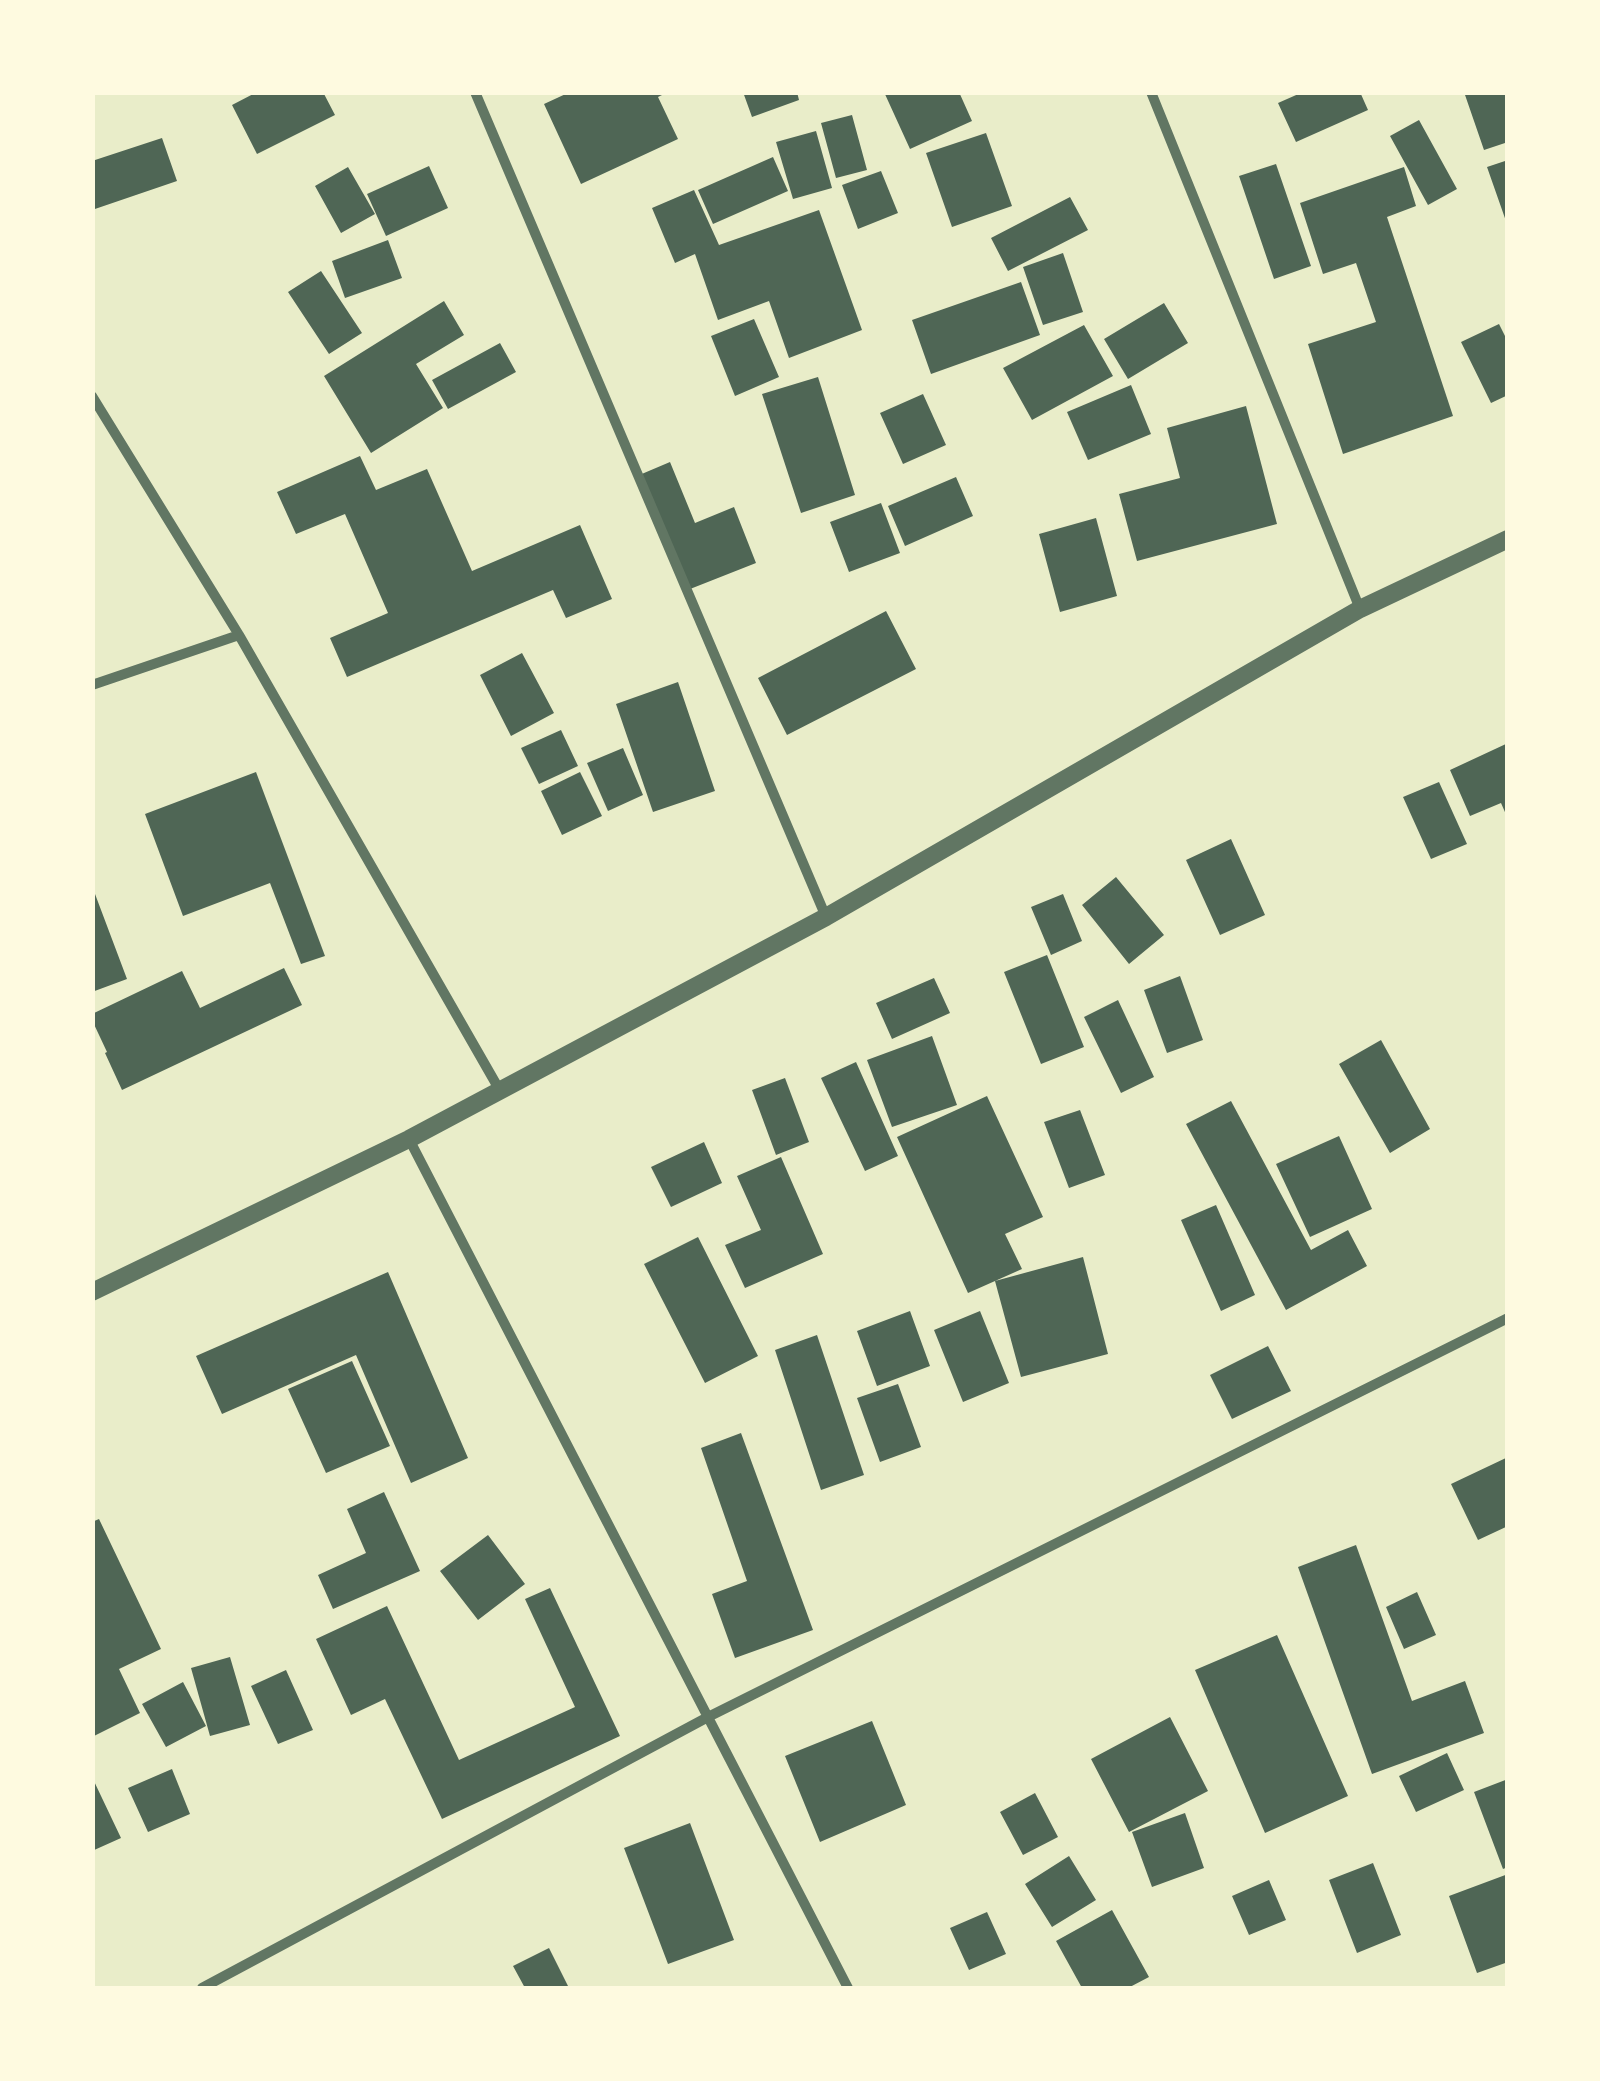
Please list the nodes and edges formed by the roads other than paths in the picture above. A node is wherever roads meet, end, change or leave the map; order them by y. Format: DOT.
graph roads {
  1 [pos="475,92"];
  2 [pos="1151,92"];
  3 [pos="92,396"];
  4 [pos="1508,540"];
  5 [pos="1360,609"];
  6 [pos="239,635"];
  7 [pos="92,685"];
  8 [pos="826,918"];
  9 [pos="499,1090"];
  10 [pos="409,1138"];
  11 [pos="92,1292"];
  12 [pos="1508,1318"];
  13 [pos="708,1716"];
  14 [pos="202,1988"];
  15 [pos="848,1988"];
  1 -- 8 [label="street"];
  2 -- 5 [label="street"];
  3 -- 6 [label="street"];
  4 -- 5 [label="street"];
  5 -- 8 [label="street"];
  6 -- 7 [label="street"];
  6 -- 9 [label="street"];
  8 -- 9 [label="street"];
  9 -- 10 [label="street"];
  10 -- 11 [label="street"];
  10 -- 13 [label="street"];
  12 -- 13 [label="street"];
  13 -- 14 [label="street"];
  13 -- 15 [label="street"];
}
